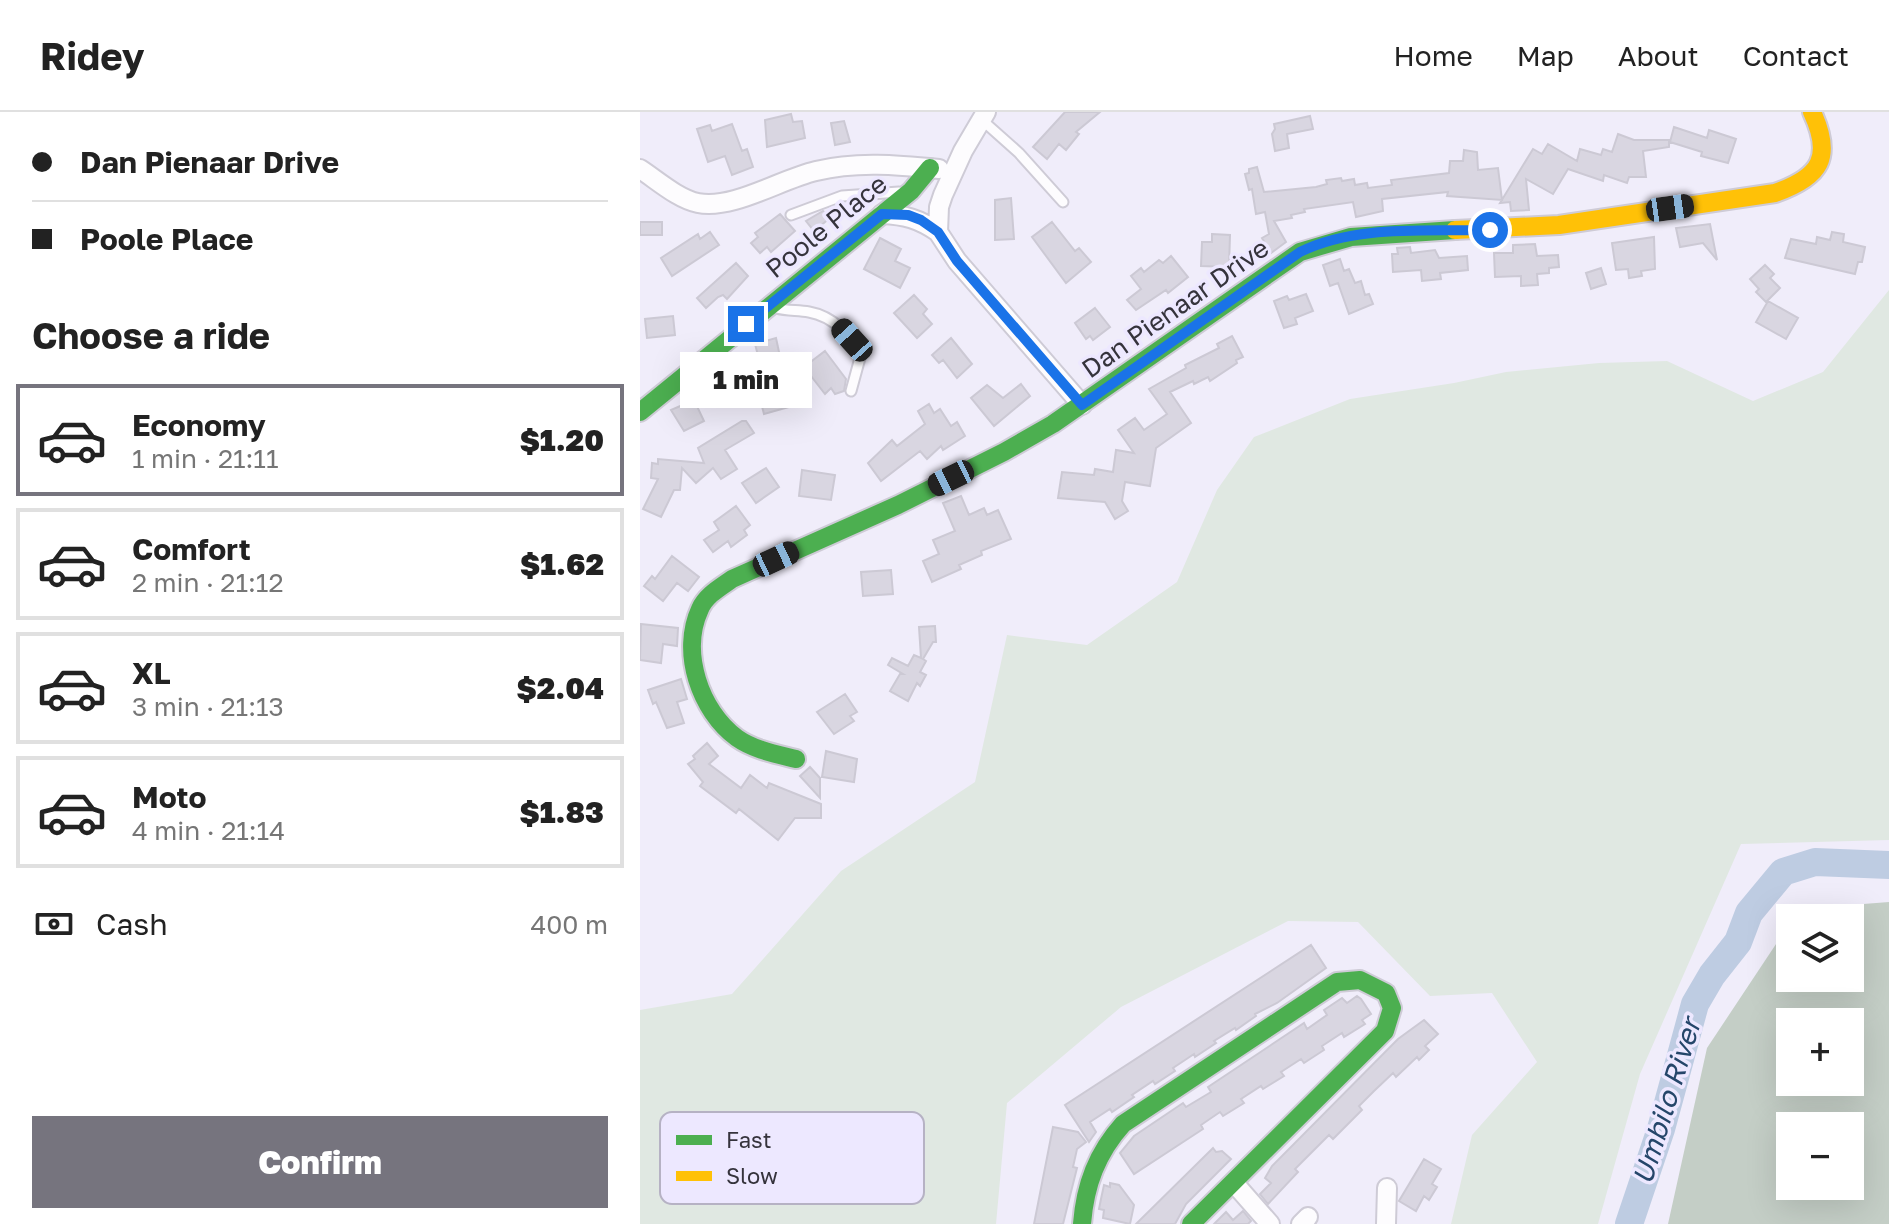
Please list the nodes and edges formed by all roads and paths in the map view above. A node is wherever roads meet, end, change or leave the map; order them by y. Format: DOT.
graph roads {
  1 [pos="1812,112"];
  2 [pos="984,116"];
  3 [pos="930,168"];
  4 [pos="640,169"];
  5 [pos="953,170"];
  6 [pos="911,191"];
  7 [pos="1063,202"];
  8 [pos="882,214"];
  9 [pos="791,215"];
  10 [pos="938,232"];
  11 [pos="770,304"];
  12 [pos="851,391"];
  13 [pos="1082,405"];
  14 [pos="640,412"];
  15 [pos="796,759"];
  16 [pos="1234,1183"];
  17 [pos="1387,1188"];
  18 [pos="1082,1224"];
  19 [pos="1191,1224"];
  20 [pos="1270,1224"];
  21 [pos="1386,1224"];
  1 -- 13 [label="street, Dan Pienaar Drive"];
  2 -- 5 [label="street"];
  2 -- 7 [label="lane"];
  3 -- 4 [label="street"];
  3 -- 5 [label="street"];
  3 -- 6 [label="street, Poole Place"];
  5 -- 10 [label="street"];
  6 -- 8 [label="street, Poole Place"];
  6 -- 9 [label="lane"];
  8 -- 10 [label="street"];
  8 -- 11 [label="street, Poole Place"];
  10 -- 13 [label="street"];
  11 -- 12 [label="lane"];
  11 -- 14 [label="street, Poole Place"];
  13 -- 15 [label="street, Dan Pienaar Drive"];
  16 -- 18 [label="street"];
  16 -- 19 [label="street"];
  16 -- 20 [label="street"];
  17 -- 21 [label="street"];
}
